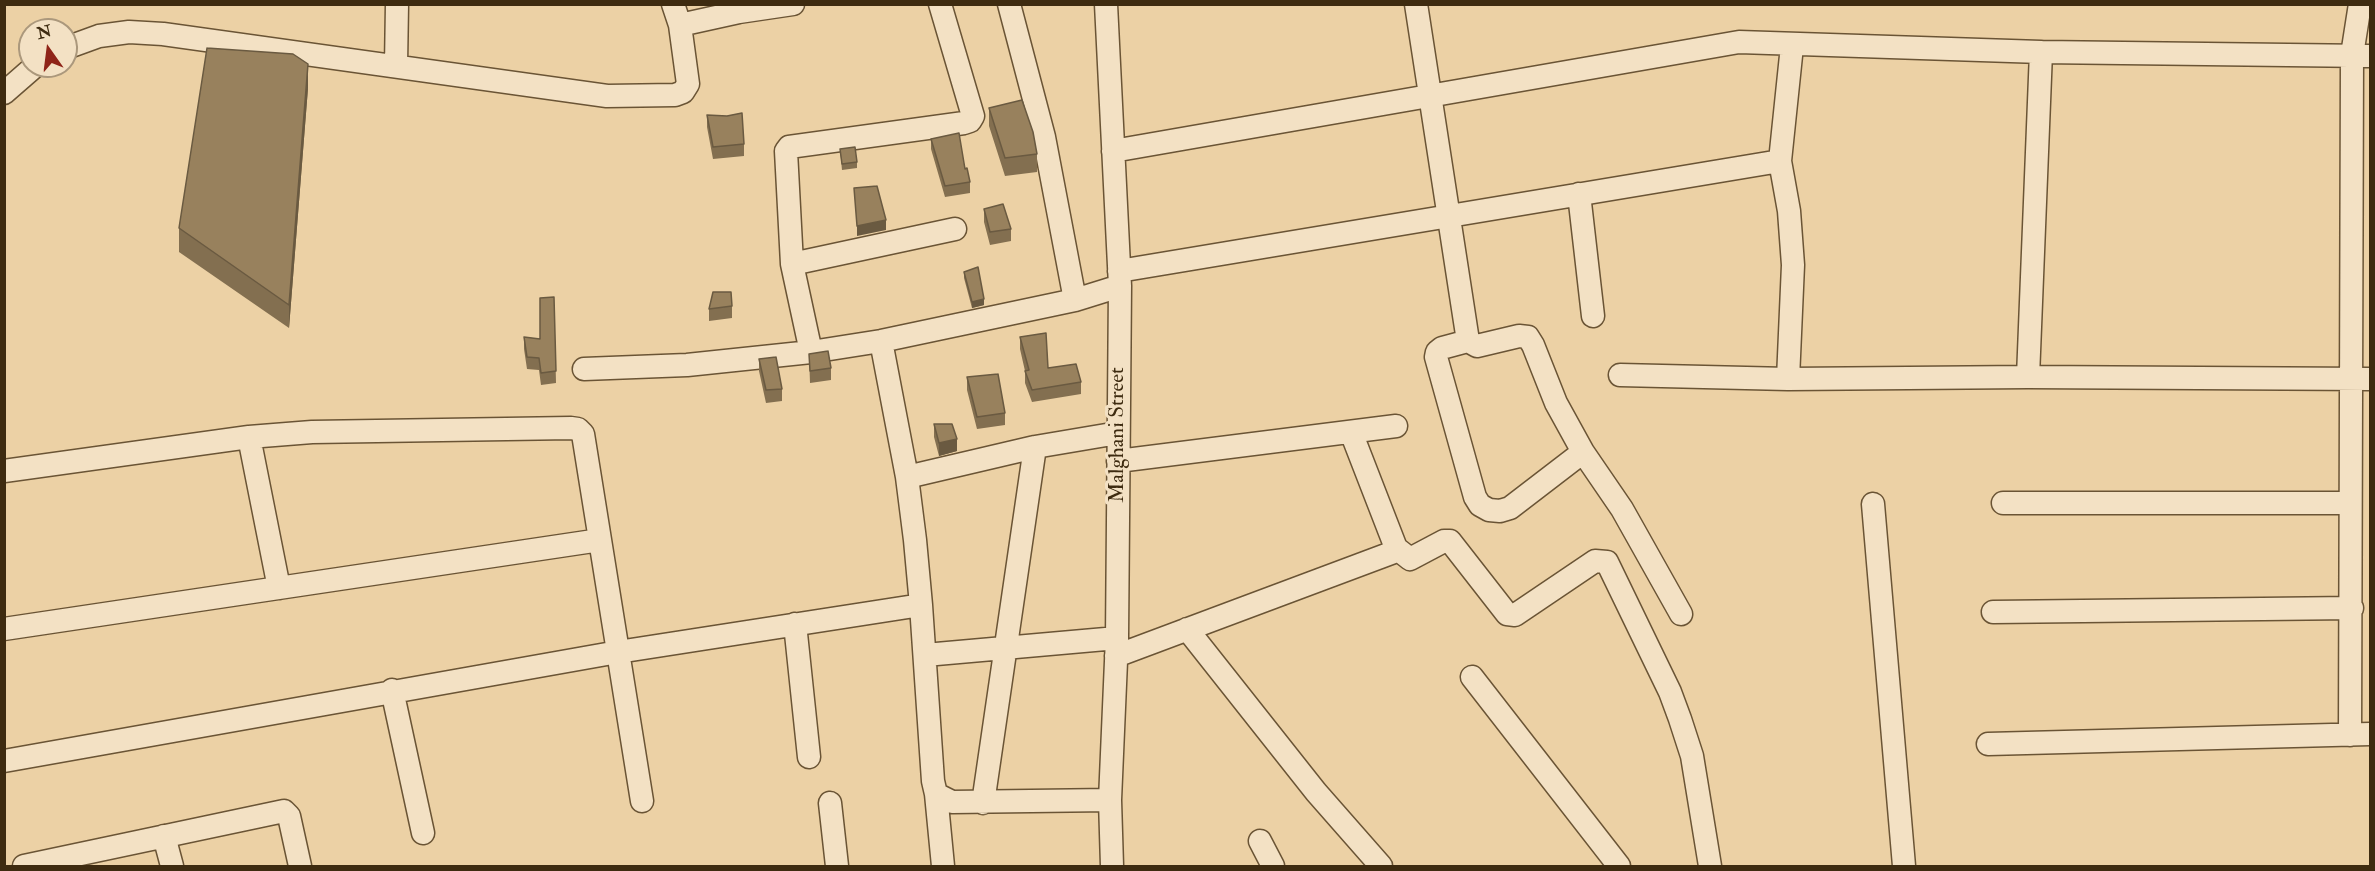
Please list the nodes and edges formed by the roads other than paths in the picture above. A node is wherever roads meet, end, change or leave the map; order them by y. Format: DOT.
graph roads {
  1 [pos="397,4"];
  2 [pos="793,4"];
  3 [pos="940,4"];
  4 [pos="1009,4"];
  5 [pos="1106,4"];
  6 [pos="1416,4"];
  7 [pos="2360,4"];
  8 [pos="676,15"];
  9 [pos="78,44"];
  10 [pos="1792,46"];
  11 [pos="2041,52"];
  12 [pos="2361,56"];
  13 [pos="396,66"];
  14 [pos="21,78"];
  15 [pos="4,93"];
  16 [pos="1429,96"];
  17 [pos="1113,151"];
  18 [pos="1780,161"];
  19 [pos="1579,194"];
  20 [pos="1449,216"];
  21 [pos="955,229"];
  22 [pos="792,264"];
  23 [pos="1120,278"];
  24 [pos="1076,300"];
  25 [pos="1593,316"];
  26 [pos="881,341"];
  27 [pos="1468,341"];
  28 [pos="811,352"];
  29 [pos="584,369"];
  30 [pos="1620,375"];
  31 [pos="2028,377"];
  32 [pos="1788,379"];
  33 [pos="2361,379"];
  34 [pos="1396,426"];
  35 [pos="1351,432"];
  36 [pos="1118,433"];
  37 [pos="249,437"];
  38 [pos="1035,447"];
  39 [pos="1582,452"];
  40 [pos="1118,461"];
  41 [pos="4,471"];
  42 [pos="907,477"];
  43 [pos="2350,502"];
  44 [pos="2003,503"];
  45 [pos="1873,504"];
  46 [pos="600,540"];
  47 [pos="1396,548"];
  48 [pos="279,588"];
  49 [pos="921,605"];
  50 [pos="2352,608"];
  51 [pos="1993,612"];
  52 [pos="1681,614"];
  53 [pos="795,624"];
  54 [pos="4,629"];
  55 [pos="1187,629"];
  56 [pos="1005,647"];
  57 [pos="1116,647"];
  58 [pos="618,652"];
  59 [pos="925,654"];
  60 [pos="1472,677"];
  61 [pos="392,690"];
  62 [pos="2360,734"];
  63 [pos="1988,744"];
  64 [pos="809,757"];
  65 [pos="4,761"];
  66 [pos="936,794"];
  67 [pos="1110,800"];
  68 [pos="642,801"];
  69 [pos="983,802"];
  70 [pos="830,803"];
  71 [pos="423,833"];
  72 [pos="164,836"];
  73 [pos="1260,841"];
  74 [pos="24,867"];
  75 [pos="172,867"];
  76 [pos="300,867"];
  77 [pos="837,867"];
  78 [pos="943,867"];
  79 [pos="1112,867"];
  80 [pos="1273,867"];
  81 [pos="1381,867"];
  82 [pos="1619,867"];
  83 [pos="1710,867"];
  84 [pos="1904,867"];
  1 -- 13 [label="street"];
  2 -- 8 [label="street"];
  3 -- 22 [label="street"];
  4 -- 24 [label="street"];
  5 -- 17 [label="street, Malghani Street"];
  6 -- 16 [label="street"];
  7 -- 12 [label="street"];
  8 -- 13 [label="street"];
  9 -- 13 [label="street"];
  10 -- 11 [label="street"];
  10 -- 16 [label="street"];
  10 -- 18 [label="street"];
  11 -- 12 [label="street"];
  11 -- 31 [label="street"];
  12 -- 33 [label="street"];
  14 -- 15 [label="street"];
  16 -- 17 [label="street"];
  16 -- 20 [label="street"];
  17 -- 23 [label="street, Malghani Street"];
  18 -- 19 [label="street"];
  18 -- 32 [label="street"];
  19 -- 20 [label="street"];
  19 -- 25 [label="street"];
  20 -- 23 [label="street"];
  20 -- 27 [label="street"];
  21 -- 22 [label="street"];
  22 -- 28 [label="street"];
  23 -- 24 [label="street"];
  23 -- 36 [label="street, Malghani Street"];
  24 -- 26 [label="street"];
  26 -- 28 [label="street"];
  26 -- 42 [label="street"];
  27 -- 39 [label="street"];
  27 -- 39 [label="street"];
  28 -- 29 [label="street"];
  30 -- 32 [label="street"];
  31 -- 32 [label="street"];
  31 -- 33 [label="street"];
  33 -- 43 [label="street"];
  34 -- 35 [label="street"];
  35 -- 40 [label="street"];
  35 -- 47 [label="street"];
  36 -- 38 [label="street"];
  36 -- 40 [label="street, Malghani Street"];
  37 -- 41 [label="street"];
  37 -- 46 [label="street"];
  37 -- 48 [label="street"];
  38 -- 42 [label="street"];
  38 -- 56 [label="street"];
  39 -- 52 [label="street"];
  40 -- 57 [label="street, Malghani Street"];
  42 -- 49 [label="street"];
  43 -- 44 [label="street"];
  43 -- 50 [label="street"];
  45 -- 84 [label="street"];
  46 -- 48 [label="street"];
  46 -- 58 [label="street"];
  47 -- 55 [label="street"];
  47 -- 83 [label="street"];
  48 -- 54 [label="street"];
  49 -- 53 [label="street"];
  49 -- 59 [label="street"];
  50 -- 51 [label="street"];
  50 -- 62 [label="street"];
  53 -- 58 [label="street"];
  53 -- 64 [label="street"];
  55 -- 57 [label="street"];
  55 -- 81 [label="street"];
  56 -- 57 [label="street"];
  56 -- 59 [label="street"];
  56 -- 69 [label="street"];
  57 -- 67 [label="street, Malghani Street"];
  58 -- 61 [label="street"];
  58 -- 68 [label="street"];
  59 -- 66 [label="street"];
  60 -- 82 [label="street"];
  61 -- 65 [label="street"];
  61 -- 71 [label="street"];
  62 -- 63 [label="street"];
  66 -- 69 [label="street"];
  66 -- 78 [label="street"];
  67 -- 69 [label="street"];
  67 -- 79 [label="street, Malghani Street"];
  70 -- 77 [label="street"];
  72 -- 74 [label="street"];
  72 -- 75 [label="street"];
  72 -- 76 [label="street"];
  73 -- 80 [label="street"];
}
